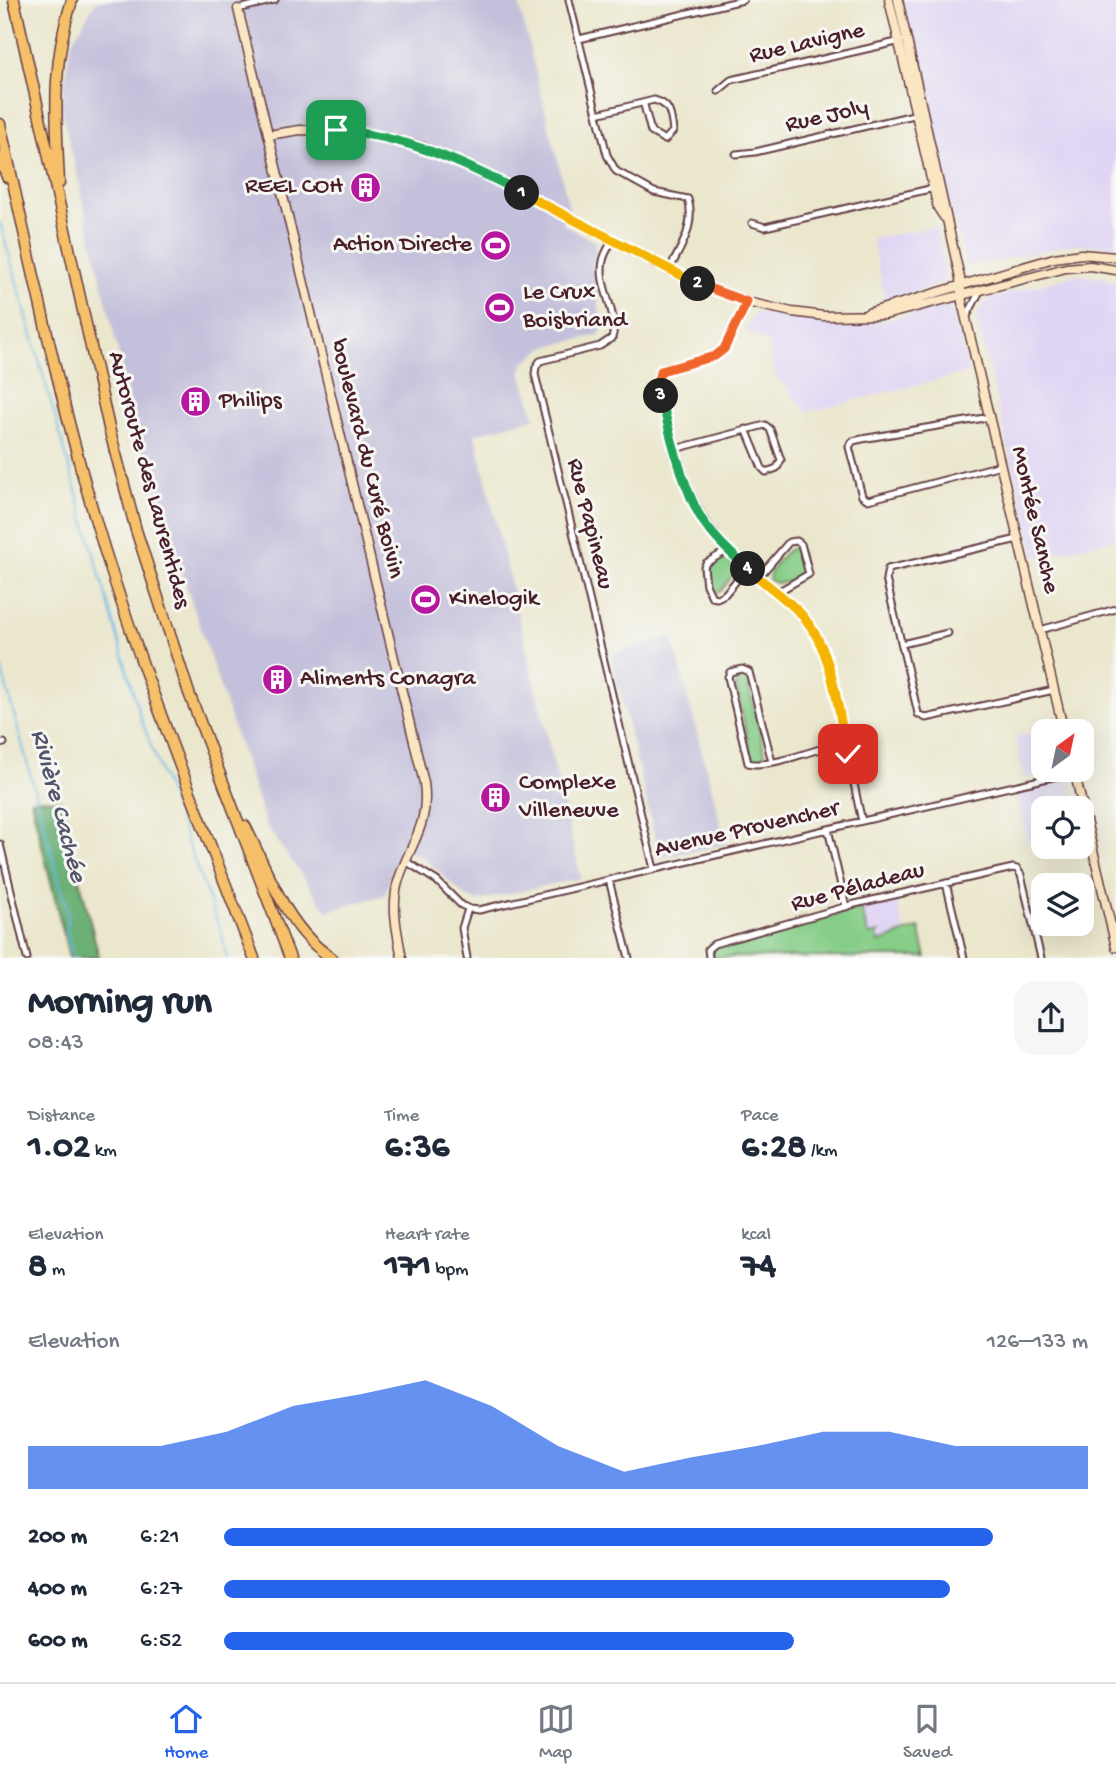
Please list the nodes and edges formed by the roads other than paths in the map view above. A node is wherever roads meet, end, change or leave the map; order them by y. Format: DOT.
graph roads {
  1 [pos="14,0"];
  2 [pos="72,0"];
  3 [pos="275,0"];
  4 [pos="569,0"];
  5 [pos="743,0"];
  6 [pos="889,0"];
  7 [pos="898,0"];
  8 [pos="237,9"];
  9 [pos="579,38"];
  10 [pos="903,41"];
  11 [pos="718,91"];
  12 [pos="644,104"];
  13 [pos="597,114"];
  14 [pos="921,114"];
  15 [pos="0,124"];
  16 [pos="268,135"];
  17 [pos="736,154"];
  18 [pos="0,158"];
  19 [pos="937,188"];
  20 [pos="61,214"];
  21 [pos="21,218"];
  22 [pos="752,223"];
  23 [pos="612,241"];
  24 [pos="1116,257"];
  25 [pos="669,270"];
  26 [pos="1116,270"];
  27 [pos="961,284"];
  28 [pos="980,291"];
  29 [pos="961,296"];
  30 [pos="747,302"];
  31 [pos="865,314"];
  32 [pos="966,318"];
  33 [pos="989,417"];
  34 [pos="746,429"];
  35 [pos="675,449"];
  36 [pos="1001,465"];
  37 [pos="1018,539"];
  38 [pos="728,550"];
  39 [pos="747,568"];
  40 [pos="758,578"];
  41 [pos="776,593"];
  42 [pos="1116,609"];
  43 [pos="1040,629"];
  44 [pos="948,633"];
  45 [pos="902,644"];
  46 [pos="1054,690"];
  47 [pos="1061,719"];
  48 [pos="845,741"];
  49 [pos="772,762"];
  50 [pos="220,779"];
  51 [pos="1031,781"];
  52 [pos="1077,782"];
  53 [pos="862,821"];
  54 [pos="828,829"];
  55 [pos="0,844"];
  56 [pos="407,862"];
  57 [pos="654,869"];
  58 [pos="609,880"];
  59 [pos="946,883"];
  60 [pos="846,907"];
  61 [pos="468,909"];
  62 [pos="241,923"];
  63 [pos="1116,947"];
  64 [pos="27,957"];
  65 [pos="248,957"];
  66 [pos="254,957"];
  67 [pos="289,957"];
  68 [pos="332,957"];
  69 [pos="402,957"];
  70 [pos="467,957"];
  71 [pos="629,957"];
  72 [pos="709,957"];
  73 [pos="964,957"];
  74 [pos="1041,957"];
  1 -- 20 [label="highway, Autoroute des Laurentides"];
  2 -- 20 [label="highway"];
  3 -- 8 [label="street"];
  4 -- 9 [label="street"];
  5 -- 9 [label="street"];
  6 -- 10 [label="street, Montée Sanche"];
  7 -- 10 [label="street, Montée Sanche"];
  8 -- 16 [label="street, boulevard du Curé Boivin"];
  9 -- 13 [label="street"];
  10 -- 11 [label="street, Rue Lavigne"];
  10 -- 14 [label="street, Montée Sanche"];
  12 -- 12 [label="street"];
  12 -- 13 [label="street"];
  13 -- 25 [label="street"];
  14 -- 17 [label="street, Rue Joly"];
  14 -- 19 [label="street, Montée Sanche"];
  15 -- 21 [label="highway"];
  16 -- 23 [label="street"];
  16 -- 56 [label="street, boulevard du Curé Boivin"];
  18 -- 21 [label="highway"];
  19 -- 22 [label="street"];
  19 -- 27 [label="street, Montée Sanche"];
  20 -- 50 [label="highway, Autoroute des Laurentides"];
  21 -- 62 [label="highway"];
  23 -- 25 [label="street"];
  23 -- 57 [label="street, Rue Papineau"];
  24 -- 27 [label="street"];
  25 -- 30 [label="street"];
  26 -- 28 [label="street"];
  27 -- 29 [label="street, Montée Sanche"];
  27 -- 31 [label="street"];
  28 -- 29 [label="street"];
  28 -- 32 [label="street"];
  29 -- 31 [label="street"];
  29 -- 32 [label="street, Montée Sanche"];
  30 -- 31 [label="street"];
  30 -- 35 [label="street"];
  32 -- 33 [label="street, Montée Sanche"];
  33 -- 36 [label="street, Montée Sanche"];
  33 -- 36 [label="street"];
  34 -- 34 [label="street"];
  34 -- 35 [label="street"];
  35 -- 38 [label="street"];
  36 -- 37 [label="street, Montée Sanche"];
  37 -- 43 [label="street, Montée Sanche"];
  37 -- 45 [label="street"];
  38 -- 39 [label="street"];
  38 -- 39 [label="street"];
  39 -- 40 [label="street"];
  40 -- 41 [label="street"];
  40 -- 41 [label="street"];
  41 -- 48 [label="street"];
  42 -- 43 [label="street"];
  43 -- 46 [label="street, Montée Sanche"];
  44 -- 45 [label="street"];
  45 -- 46 [label="street"];
  46 -- 47 [label="street, Montée Sanche"];
  48 -- 49 [label="street"];
  48 -- 53 [label="street"];
  49 -- 49 [label="street"];
  50 -- 67 [label="highway, Autoroute des Laurentides"];
  50 -- 68 [label="highway"];
  51 -- 53 [label="street, Avenue Provencher"];
  52 -- 63 [label="street"];
  53 -- 54 [label="street, Avenue Provencher"];
  54 -- 57 [label="street, Avenue Provencher"];
  54 -- 60 [label="street"];
  55 -- 64 [label="street"];
  56 -- 61 [label="street"];
  56 -- 69 [label="street, boulevard du Curé Boivin"];
  57 -- 58 [label="street, Avenue Provencher"];
  58 -- 61 [label="street, Avenue Provencher"];
  58 -- 71 [label="street"];
  59 -- 60 [label="street, Rue Péladeau"];
  59 -- 73 [label="street"];
  59 -- 74 [label="street, Rue Péladeau"];
  60 -- 72 [label="street, Rue Péladeau"];
  61 -- 70 [label="street"];
  62 -- 65 [label="highway"];
  62 -- 66 [label="highway"];
}
